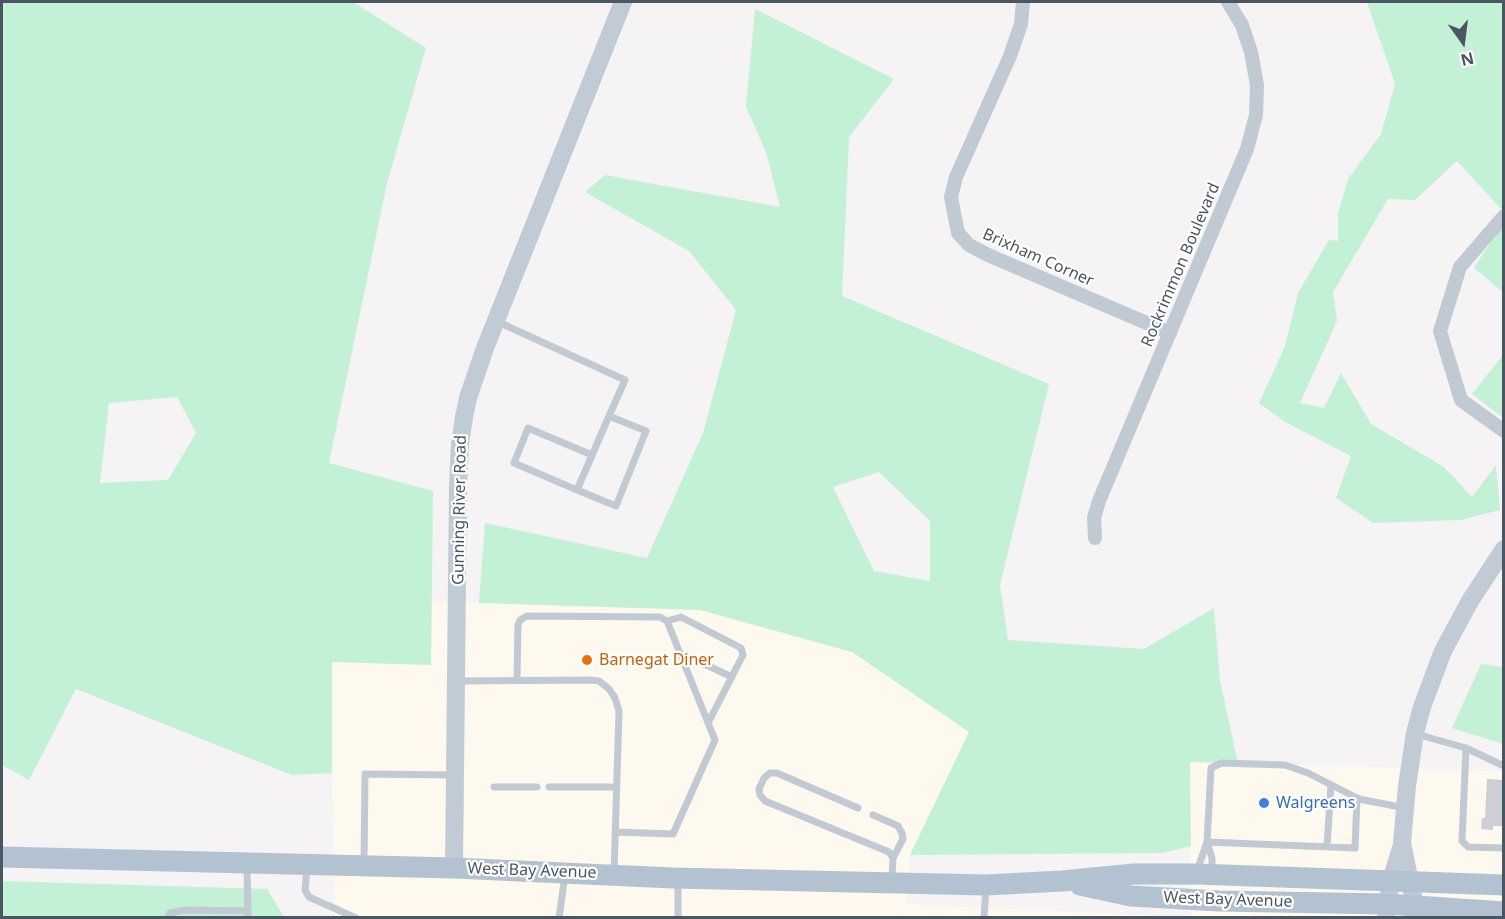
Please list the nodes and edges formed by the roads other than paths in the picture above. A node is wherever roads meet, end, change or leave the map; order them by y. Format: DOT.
graph roads {
  1 [pos="623,2"];
  2 [pos="1023,2"];
  3 [pos="1228,2"];
  4 [pos="1503,216"];
  5 [pos="496,321"];
  6 [pos="1170,333"];
  7 [pos="609,416"];
  8 [pos="1503,431"];
  9 [pos="592,455"];
  10 [pos="577,490"];
  11 [pos="1095,538"];
  12 [pos="1503,552"];
  13 [pos="667,621"];
  14 [pos="681,657"];
  15 [pos="732,677"];
  16 [pos="456,681"];
  17 [pos="517,681"];
  18 [pos="708,723"];
  19 [pos="1415,733"];
  20 [pos="1466,748"];
  21 [pos="1503,766"];
  22 [pos="456,775"];
  23 [pos="1331,785"];
  24 [pos="494,787"];
  25 [pos="537,787"];
  26 [pos="549,787"];
  27 [pos="616,787"];
  28 [pos="1357,798"];
  29 [pos="858,808"];
  30 [pos="1405,808"];
  31 [pos="873,815"];
  32 [pos="615,832"];
  33 [pos="1208,842"];
  34 [pos="1327,846"];
  35 [pos="1503,848"];
  36 [pos="2,857"];
  37 [pos="893,858"];
  38 [pos="247,863"];
  39 [pos="307,864"];
  40 [pos="364,866"];
  41 [pos="454,868"];
  42 [pos="566,873"];
  43 [pos="1204,874"];
  44 [pos="614,875"];
  45 [pos="678,878"];
  46 [pos="1062,881"];
  47 [pos="1400,881"];
  48 [pos="892,882"];
  49 [pos="986,885"];
  50 [pos="1503,885"];
  51 [pos="1158,898"];
  52 [pos="1387,911"];
  53 [pos="1414,912"];
  54 [pos="1503,912"];
  55 [pos="248,914"];
  56 [pos="167,918"];
  57 [pos="356,918"];
  58 [pos="559,918"];
  59 [pos="678,918"];
  60 [pos="984,918"];
  1 -- 5 [label="street, Gunning River Road"];
  2 -- 6 [label="street, Brixham Corner"];
  3 -- 6 [label="street, Rockrimmon Boulevard"];
  4 -- 8 [label="street"];
  5 -- 7 [label="lane"];
  5 -- 16 [label="street, Gunning River Road"];
  6 -- 11 [label="street, Rockrimmon Boulevard"];
  7 -- 9 [label="lane"];
  7 -- 10 [label="lane"];
  9 -- 10 [label="lane"];
  9 -- 10 [label="lane"];
  12 -- 19 [label="street"];
  13 -- 14 [label="lane"];
  13 -- 15 [label="lane"];
  13 -- 17 [label="lane"];
  14 -- 15 [label="lane"];
  14 -- 18 [label="lane"];
  15 -- 18 [label="lane"];
  16 -- 17 [label="lane"];
  16 -- 22 [label="street, Gunning River Road"];
  17 -- 27 [label="lane"];
  18 -- 32 [label="lane"];
  19 -- 20 [label="lane"];
  19 -- 30 [label="street"];
  20 -- 21 [label="lane"];
  20 -- 35 [label="lane"];
  22 -- 40 [label="lane"];
  22 -- 41 [label="street, Gunning River Road"];
  23 -- 28 [label="lane"];
  23 -- 33 [label="lane"];
  23 -- 34 [label="lane"];
  24 -- 25 [label="lane"];
  26 -- 27 [label="lane"];
  27 -- 32 [label="lane"];
  28 -- 30 [label="lane"];
  28 -- 34 [label="lane"];
  29 -- 37 [label="lane"];
  30 -- 47 [label="street"];
  31 -- 37 [label="lane"];
  32 -- 44 [label="lane"];
  33 -- 34 [label="lane"];
  33 -- 43 [label="lane"];
  33 -- 43 [label="lane"];
  36 -- 38 [label="main road, West Bay Avenue"];
  37 -- 48 [label="lane"];
  38 -- 39 [label="main road, West Bay Avenue"];
  38 -- 55 [label="lane"];
  39 -- 40 [label="main road, West Bay Avenue"];
  39 -- 57 [label="lane"];
  40 -- 41 [label="main road, West Bay Avenue"];
  41 -- 42 [label="main road, West Bay Avenue"];
  42 -- 44 [label="main road, West Bay Avenue"];
  42 -- 58 [label="lane"];
  43 -- 46 [label="main road, West Bay Avenue"];
  43 -- 47 [label="main road, West Bay Avenue"];
  43 -- 51 [label="main road"];
  44 -- 45 [label="main road, West Bay Avenue"];
  45 -- 48 [label="main road, West Bay Avenue"];
  45 -- 59 [label="lane"];
  46 -- 49 [label="main road, West Bay Avenue"];
  46 -- 51 [label="main road, West Bay Avenue"];
  47 -- 50 [label="main road, West Bay Avenue"];
  47 -- 52 [label="street"];
  47 -- 53 [label="street"];
  48 -- 49 [label="main road, West Bay Avenue"];
  49 -- 60 [label="lane"];
  51 -- 52 [label="main road, West Bay Avenue"];
  52 -- 53 [label="main road, West Bay Avenue"];
  53 -- 54 [label="main road, West Bay Avenue"];
  55 -- 56 [label="lane"];
}
